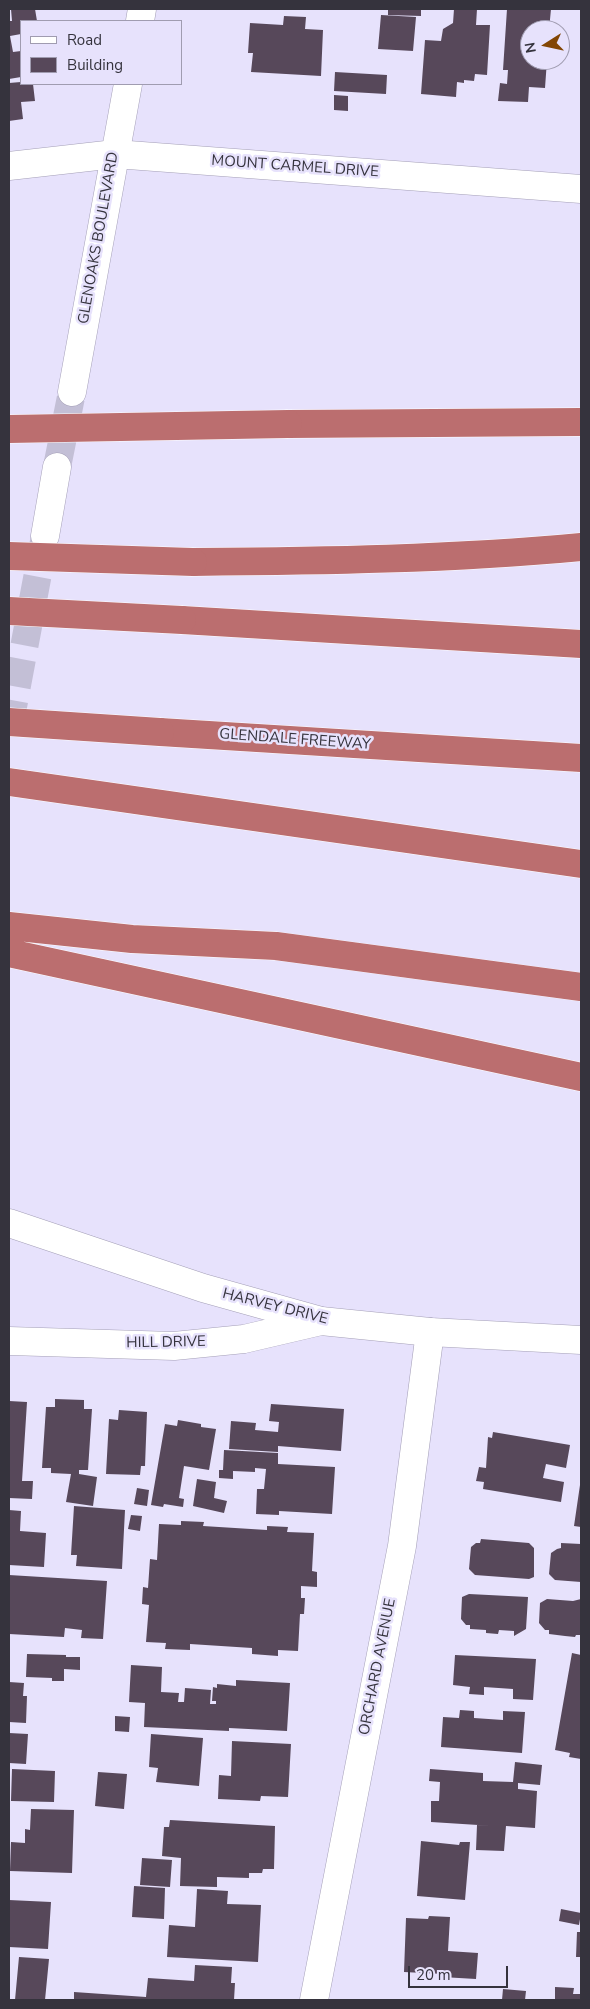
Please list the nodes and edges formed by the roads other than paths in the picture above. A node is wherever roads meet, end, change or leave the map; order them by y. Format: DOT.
graph roads {
  1 [pos="128,85"];
  2 [pos="115,154"];
  3 [pos="9,166"];
  4 [pos="581,189"];
  5 [pos="72,392"];
  6 [pos="581,422"];
  7 [pos="9,430"];
  8 [pos="57,467"];
  9 [pos="45,536"];
  10 [pos="581,547"];
  11 [pos="9,556"];
  12 [pos="9,611"];
  13 [pos="581,644"];
  14 [pos="9,722"];
  15 [pos="581,758"];
  16 [pos="9,782"];
  17 [pos="581,864"];
  18 [pos="9,926"];
  19 [pos="9,953"];
  20 [pos="581,987"];
  21 [pos="581,1077"];
  22 [pos="9,1223"];
  23 [pos="322,1321"];
  24 [pos="430,1332"];
  25 [pos="581,1340"];
  26 [pos="9,1341"];
  27 [pos="314,2000"];
  1 -- 2 [label="street, GLENOAKS BOULEVARD"];
  2 -- 3 [label="street, MOUNT CARMEL DRIVE"];
  2 -- 4 [label="street, MOUNT CARMEL DRIVE"];
  2 -- 5 [label="street, GLENOAKS BOULEVARD"];
  6 -- 7 [label="highway, bridge"];
  8 -- 9 [label="street"];
  10 -- 11 [label="highway, bridge"];
  12 -- 13 [label="highway, bridge"];
  14 -- 15 [label="highway, GLENDALE FREEWAY, bridge"];
  16 -- 17 [label="highway"];
  18 -- 20 [label="highway"];
  19 -- 21 [label="highway"];
  22 -- 23 [label="street, HARVEY DRIVE"];
  23 -- 24 [label="street, HARVEY DRIVE"];
  23 -- 26 [label="street, HILL DRIVE"];
  24 -- 25 [label="street, HARVEY DRIVE"];
  24 -- 27 [label="street, ORCHARD AVENUE"];
}
